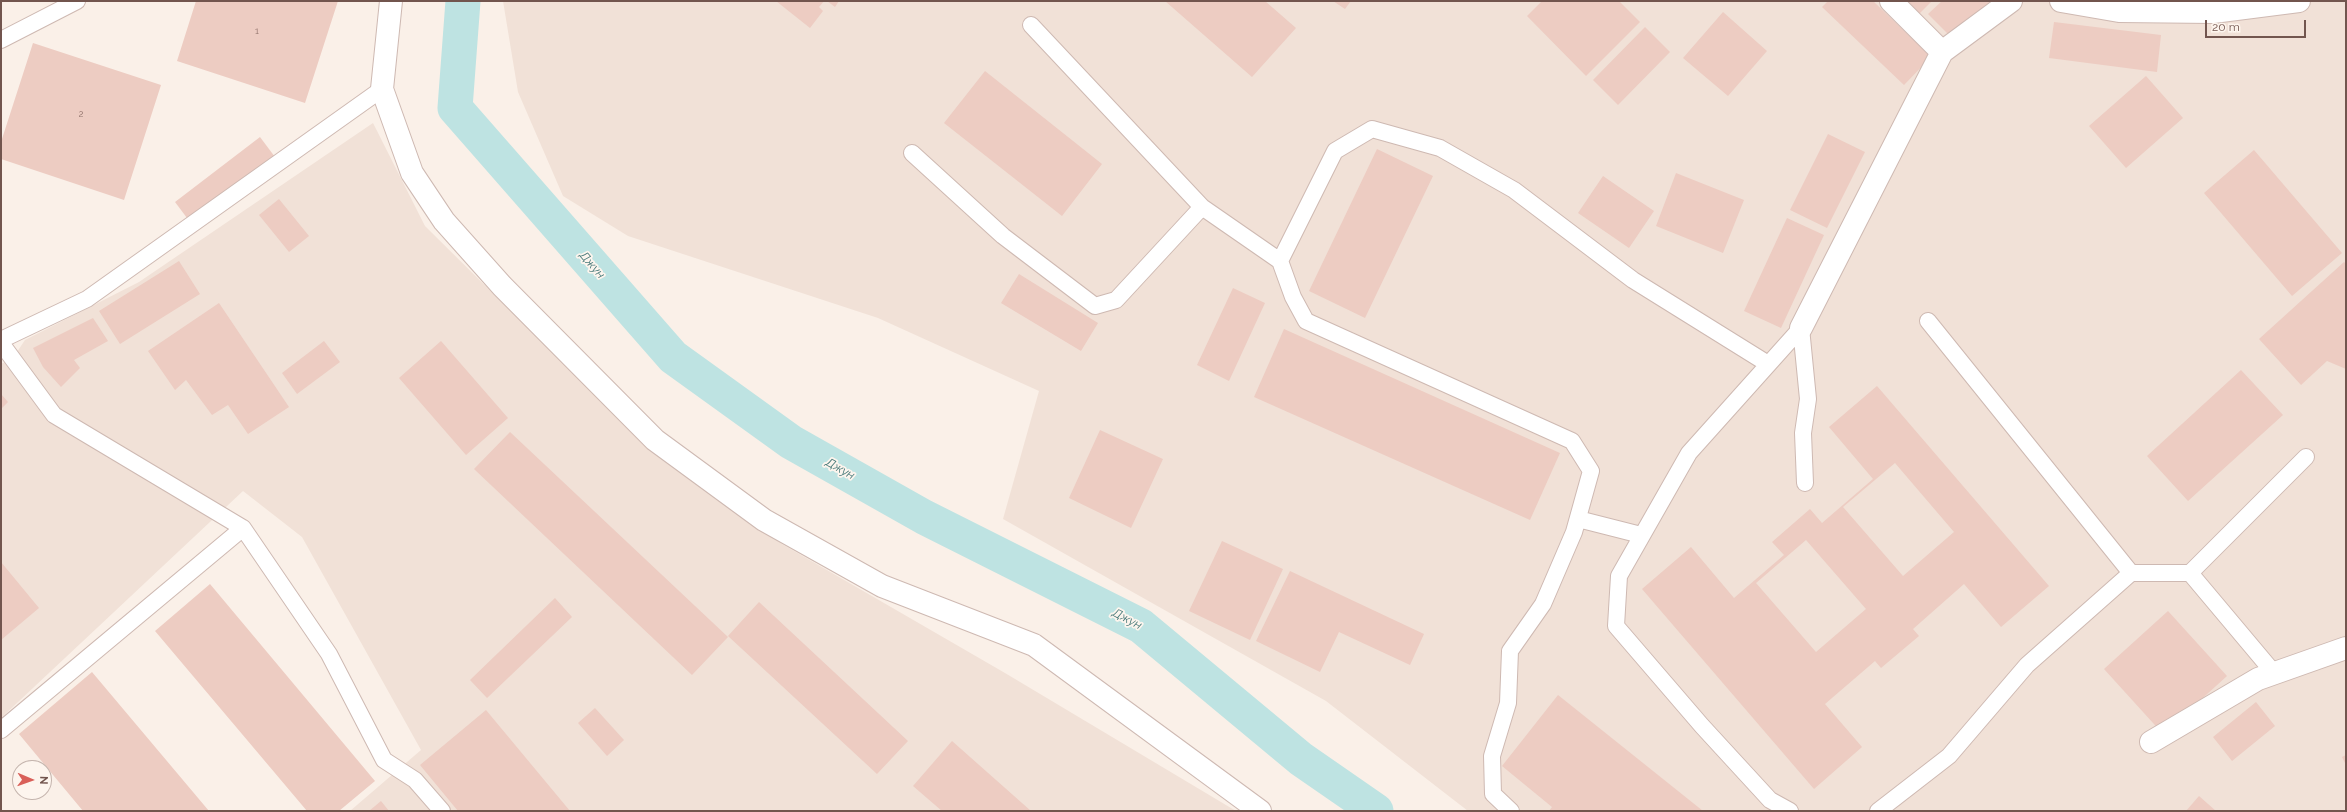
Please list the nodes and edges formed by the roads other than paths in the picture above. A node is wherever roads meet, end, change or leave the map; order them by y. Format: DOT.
graph roads {
  1 [pos="77,1"];
  2 [pos="391,1"];
  3 [pos="1891,1"];
  4 [pos="2011,1"];
  5 [pos="2061,1"];
  6 [pos="2299,1"];
  7 [pos="1031,25"];
  8 [pos="1,40"];
  9 [pos="1942,52"];
  10 [pos="382,89"];
  11 [pos="912,153"];
  12 [pos="1202,207"];
  13 [pos="1280,261"];
  14 [pos="1928,321"];
  15 [pos="1801,328"];
  16 [pos="1,342"];
  17 [pos="1768,364"];
  18 [pos="2306,457"];
  19 [pos="1805,483"];
  20 [pos="1578,519"];
  21 [pos="243,528"];
  22 [pos="1641,535"];
  23 [pos="2131,573"];
  24 [pos="2190,573"];
  25 [pos="2346,648"];
  26 [pos="2274,673"];
  27 [pos="1,730"];
  28 [pos="2151,742"];
  29 [pos="442,811"];
  30 [pos="1260,811"];
  31 [pos="1511,811"];
  32 [pos="1790,811"];
  33 [pos="1878,811"];
  1 -- 8 [label="lane"];
  2 -- 10 [label="street"];
  3 -- 9 [label="street"];
  4 -- 9 [label="street"];
  5 -- 6 [label="street"];
  7 -- 12 [label="lane"];
  9 -- 15 [label="street"];
  10 -- 16 [label="lane"];
  10 -- 30 [label="street"];
  11 -- 12 [label="lane"];
  12 -- 13 [label="lane"];
  13 -- 17 [label="lane"];
  13 -- 20 [label="lane"];
  14 -- 23 [label="lane"];
  15 -- 17 [label="lane"];
  15 -- 19 [label="lane"];
  16 -- 21 [label="lane"];
  17 -- 22 [label="lane"];
  18 -- 24 [label="lane"];
  20 -- 22 [label="lane"];
  20 -- 31 [label="lane"];
  21 -- 27 [label="lane"];
  21 -- 29 [label="lane"];
  22 -- 32 [label="lane"];
  23 -- 24 [label="lane"];
  23 -- 33 [label="lane"];
  24 -- 26 [label="lane"];
  25 -- 26 [label="street"];
  26 -- 28 [label="street"];
}
